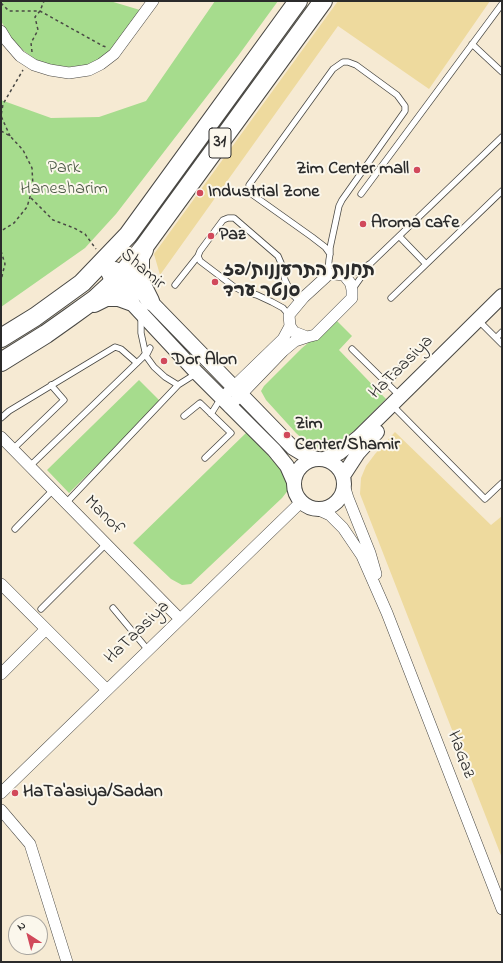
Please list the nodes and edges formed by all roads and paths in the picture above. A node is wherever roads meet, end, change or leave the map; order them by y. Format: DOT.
graph roads {
  1 [pos="139,1"];
  2 [pos="298,1"];
  3 [pos="323,1"];
  4 [pos="1,3"];
  5 [pos="152,3"];
  6 [pos="501,7"];
  7 [pos="1,31"];
  8 [pos="472,44"];
  9 [pos="119,49"];
  10 [pos="502,72"];
  11 [pos="1,131"];
  12 [pos="502,137"];
  13 [pos="502,191"];
  14 [pos="361,194"];
  15 [pos="31,198"];
  16 [pos="1,231"];
  17 [pos="399,236"];
  18 [pos="151,238"];
  19 [pos="1,251"];
  20 [pos="198,256"];
  21 [pos="330,257"];
  22 [pos="103,260"];
  23 [pos="371,263"];
  24 [pos="426,264"];
  25 [pos="342,274"];
  26 [pos="328,275"];
  27 [pos="118,278"];
  28 [pos="1,280"];
  29 [pos="176,285"];
  30 [pos="352,290"];
  31 [pos="502,296"];
  32 [pos="304,297"];
  33 [pos="391,298"];
  34 [pos="140,305"];
  35 [pos="84,307"];
  36 [pos="502,308"];
  37 [pos="35,317"];
  38 [pos="290,321"];
  39 [pos="481,323"];
  40 [pos="1,328"];
  41 [pos="502,332"];
  42 [pos="307,337"];
  43 [pos="1,338"];
  44 [pos="496,338"];
  45 [pos="502,344"];
  46 [pos="352,349"];
  47 [pos="413,355"];
  48 [pos="146,356"];
  49 [pos="1,362"];
  50 [pos="137,363"];
  51 [pos="197,373"];
  52 [pos="387,383"];
  53 [pos="51,385"];
  54 [pos="178,385"];
  55 [pos="237,391"];
  56 [pos="225,402"];
  57 [pos="396,404"];
  58 [pos="210,414"];
  59 [pos="184,416"];
  60 [pos="1,418"];
  61 [pos="1,437"];
  62 [pos="13,449"];
  63 [pos="205,458"];
  64 [pos="321,459"];
  65 [pos="30,466"];
  66 [pos="344,480"];
  67 [pos="294,482"];
  68 [pos="502,483"];
  69 [pos="53,490"];
  70 [pos="301,502"];
  71 [pos="66,503"];
  72 [pos="319,510"];
  73 [pos="15,529"];
  74 [pos="106,544"];
  75 [pos="1,584"];
  76 [pos="113,608"];
  77 [pos="41,609"];
  78 [pos="387,614"];
  79 [pos="180,619"];
  80 [pos="46,629"];
  81 [pos="148,650"];
  82 [pos="1,674"];
  83 [pos="107,690"];
  84 [pos="1,793"];
  85 [pos="1,810"];
  86 [pos="502,909"];
  87 [pos="66,962"];
  1 -- 5 [label="street"];
  2 -- 22 [label="highway, 31"];
  3 -- 18 [label="highway, 31"];
  4 -- 9 [label="path"];
  5 -- 9 [label="street"];
  6 -- 8 [label="lane"];
  7 -- 9 [label="street"];
  8 -- 10 [label="lane"];
  8 -- 14 [label="lane"];
  11 -- 15 [label="path"];
  12 -- 17 [label="lane"];
  13 -- 24 [label="lane"];
  15 -- 16 [label="path"];
  15 -- 22 [label="path"];
  17 -- 23 [label="lane"];
  17 -- 24 [label="lane"];
  18 -- 27 [label="highway, 31"];
  18 -- 34 [label="highway"];
  19 -- 28 [label="path"];
  20 -- 29 [label="lane"];
  20 -- 32 [label="lane"];
  20 -- 38 [label="lane"];
  21 -- 21 [label="lane"];
  21 -- 25 [label="lane"];
  21 -- 26 [label="lane"];
  22 -- 27 [label="street, Shamir"];
  22 -- 37 [label="highway, 31"];
  23 -- 25 [label="lane"];
  23 -- 30 [label="lane"];
  24 -- 33 [label="lane"];
  25 -- 26 [label="street"];
  25 -- 30 [label="street"];
  26 -- 32 [label="street"];
  27 -- 34 [label="street, Shamir"];
  27 -- 34 [label="street, Shamir"];
  27 -- 35 [label="highway, 31"];
  30 -- 42 [label="street"];
  31 -- 39 [label="street, HaTaasiya"];
  32 -- 38 [label="street"];
  34 -- 35 [label="highway"];
  34 -- 48 [label="lane"];
  34 -- 51 [label="street, Shamir"];
  34 -- 55 [label="street, Shamir"];
  35 -- 49 [label="highway, 31"];
  36 -- 39 [label="street, HaTaasiya"];
  37 -- 40 [label="highway"];
  37 -- 43 [label="highway, 31"];
  38 -- 42 [label="street"];
  38 -- 55 [label="street"];
  39 -- 44 [label="lane"];
  39 -- 57 [label="street, HaTaasiya"];
  41 -- 44 [label="lane"];
  42 -- 55 [label="street"];
  44 -- 45 [label="lane"];
  46 -- 52 [label="lane"];
  47 -- 52 [label="lane"];
  48 -- 50 [label="lane"];
  48 -- 54 [label="lane"];
  50 -- 53 [label="lane"];
  50 -- 65 [label="lane"];
  51 -- 54 [label="lane"];
  51 -- 56 [label="street, Shamir"];
  52 -- 57 [label="lane"];
  53 -- 60 [label="lane"];
  53 -- 62 [label="lane"];
  54 -- 71 [label="lane"];
  55 -- 56 [label="street"];
  55 -- 64 [label="street, Shamir"];
  56 -- 58 [label="lane"];
  56 -- 67 [label="street, Shamir"];
  57 -- 64 [label="street, HaTaasiya"];
  57 -- 66 [label="street, HaTaasiya"];
  57 -- 68 [label="lane"];
  58 -- 59 [label="lane"];
  58 -- 63 [label="lane"];
  61 -- 62 [label="street, Manof"];
  62 -- 65 [label="street, Manof"];
  64 -- 66 [label="street"];
  64 -- 67 [label="street"];
  65 -- 69 [label="street, Manof"];
  66 -- 72 [label="street"];
  66 -- 78 [label="street, HaGaz"];
  67 -- 70 [label="street"];
  69 -- 71 [label="street, Manof"];
  69 -- 73 [label="lane"];
  70 -- 72 [label="street"];
  70 -- 79 [label="street, HaTaasiya"];
  71 -- 74 [label="street, Manof"];
  72 -- 78 [label="street, HaGaz"];
  74 -- 77 [label="lane"];
  74 -- 79 [label="street, Manof"];
  75 -- 80 [label="street"];
  76 -- 81 [label="lane"];
  78 -- 86 [label="street, HaGaz"];
  79 -- 81 [label="street, HaTaasiya"];
  80 -- 82 [label="street"];
  80 -- 83 [label="street"];
  81 -- 83 [label="street, HaTaasiya"];
  83 -- 84 [label="street, HaTaasiya"];
  85 -- 87 [label="street"];
}
